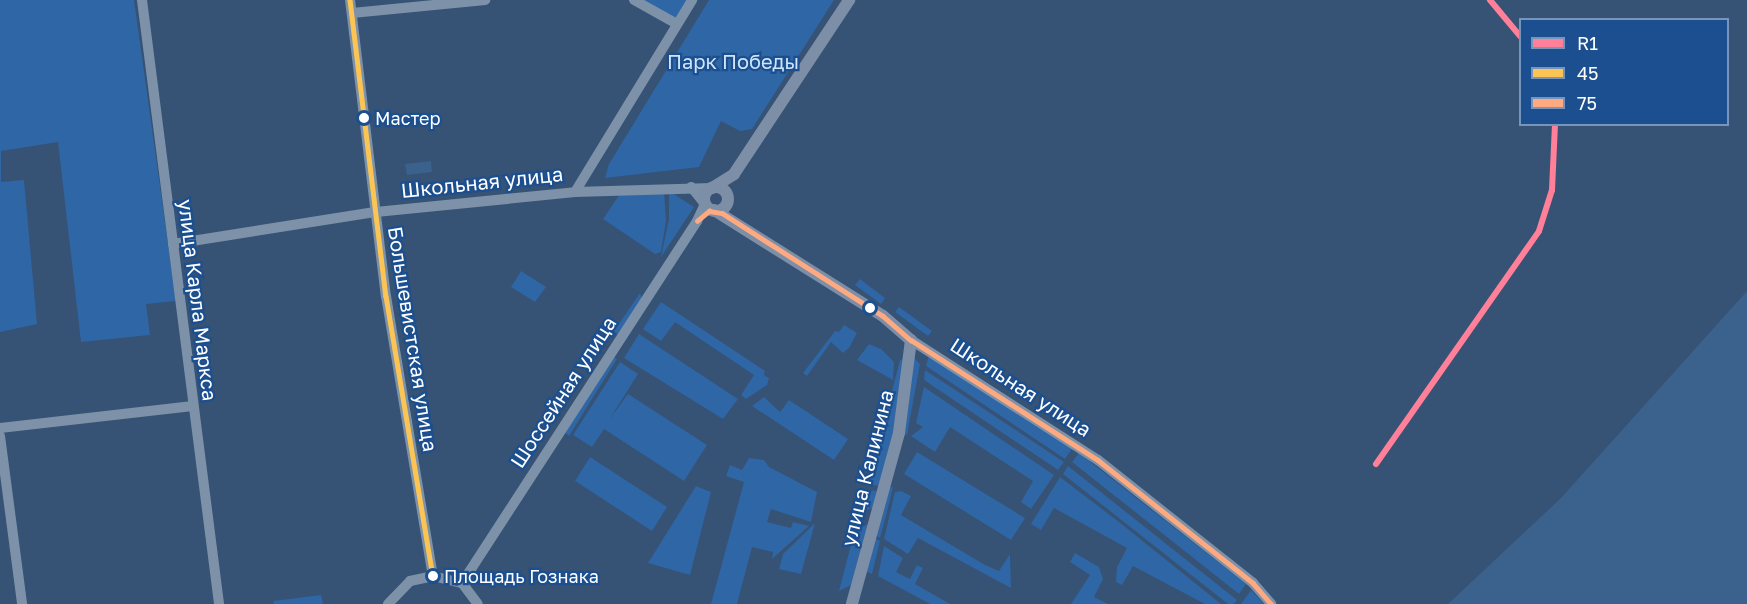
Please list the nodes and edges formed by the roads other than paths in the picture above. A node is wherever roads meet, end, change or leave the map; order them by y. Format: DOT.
graph roads {
  1 [pos="142,0"];
  2 [pos="350,0"];
  3 [pos="485,0"];
  4 [pos="634,0"];
  5 [pos="692,0"];
  6 [pos="849,0"];
  7 [pos="352,13"];
  8 [pos="677,24"];
  9 [pos="734,174"];
  10 [pos="689,186"];
  11 [pos="712,188"];
  12 [pos="575,192"];
  13 [pos="728,199"];
  14 [pos="710,207"];
  15 [pos="376,212"];
  16 [pos="735,222"];
  17 [pos="173,244"];
  18 [pos="911,340"];
  19 [pos="193,406"];
  20 [pos="0,428"];
  21 [pos="0,436"];
  22 [pos="433,576"];
  23 [pos="462,583"];
  24 [pos="22,604"];
  25 [pos="219,604"];
  26 [pos="388,604"];
  27 [pos="478,604"];
  28 [pos="852,604"];
  29 [pos="1271,604"];
  1 -- 17 [label="street, улица Карла Маркса"];
  2 -- 7 [label="street, Большевистская улица"];
  3 -- 7 [label="street"];
  4 -- 8 [label="street"];
  5 -- 8 [label="street"];
  6 -- 9 [label="main road"];
  7 -- 15 [label="street, Большевистская улица"];
  8 -- 12 [label="street"];
  9 -- 11 [label="main road"];
  9 -- 13 [label="main road"];
  10 -- 11 [label="street, Школьная улица"];
  10 -- 12 [label="street, Школьная улица"];
  10 -- 14 [label="street"];
  11 -- 13 [label="main road"];
  11 -- 14 [label="main road"];
  12 -- 15 [label="street, Школьная улица"];
  13 -- 14 [label="main road"];
  13 -- 16 [label="main road"];
  14 -- 16 [label="main road, Школьная улица"];
  14 -- 23 [label="street, Шоссейная улица"];
  15 -- 17 [label="street, Школьная улица"];
  15 -- 22 [label="street, Большевистская улица"];
  16 -- 18 [label="main road, Школьная улица"];
  17 -- 19 [label="street, улица Карла Маркса"];
  18 -- 28 [label="main road, улица Калинина"];
  18 -- 29 [label="street, Школьная улица"];
  19 -- 20 [label="street"];
  19 -- 25 [label="street, улица Карла Маркса"];
  21 -- 24 [label="street"];
  22 -- 23 [label="street"];
  22 -- 26 [label="street"];
  23 -- 27 [label="street"];
}
